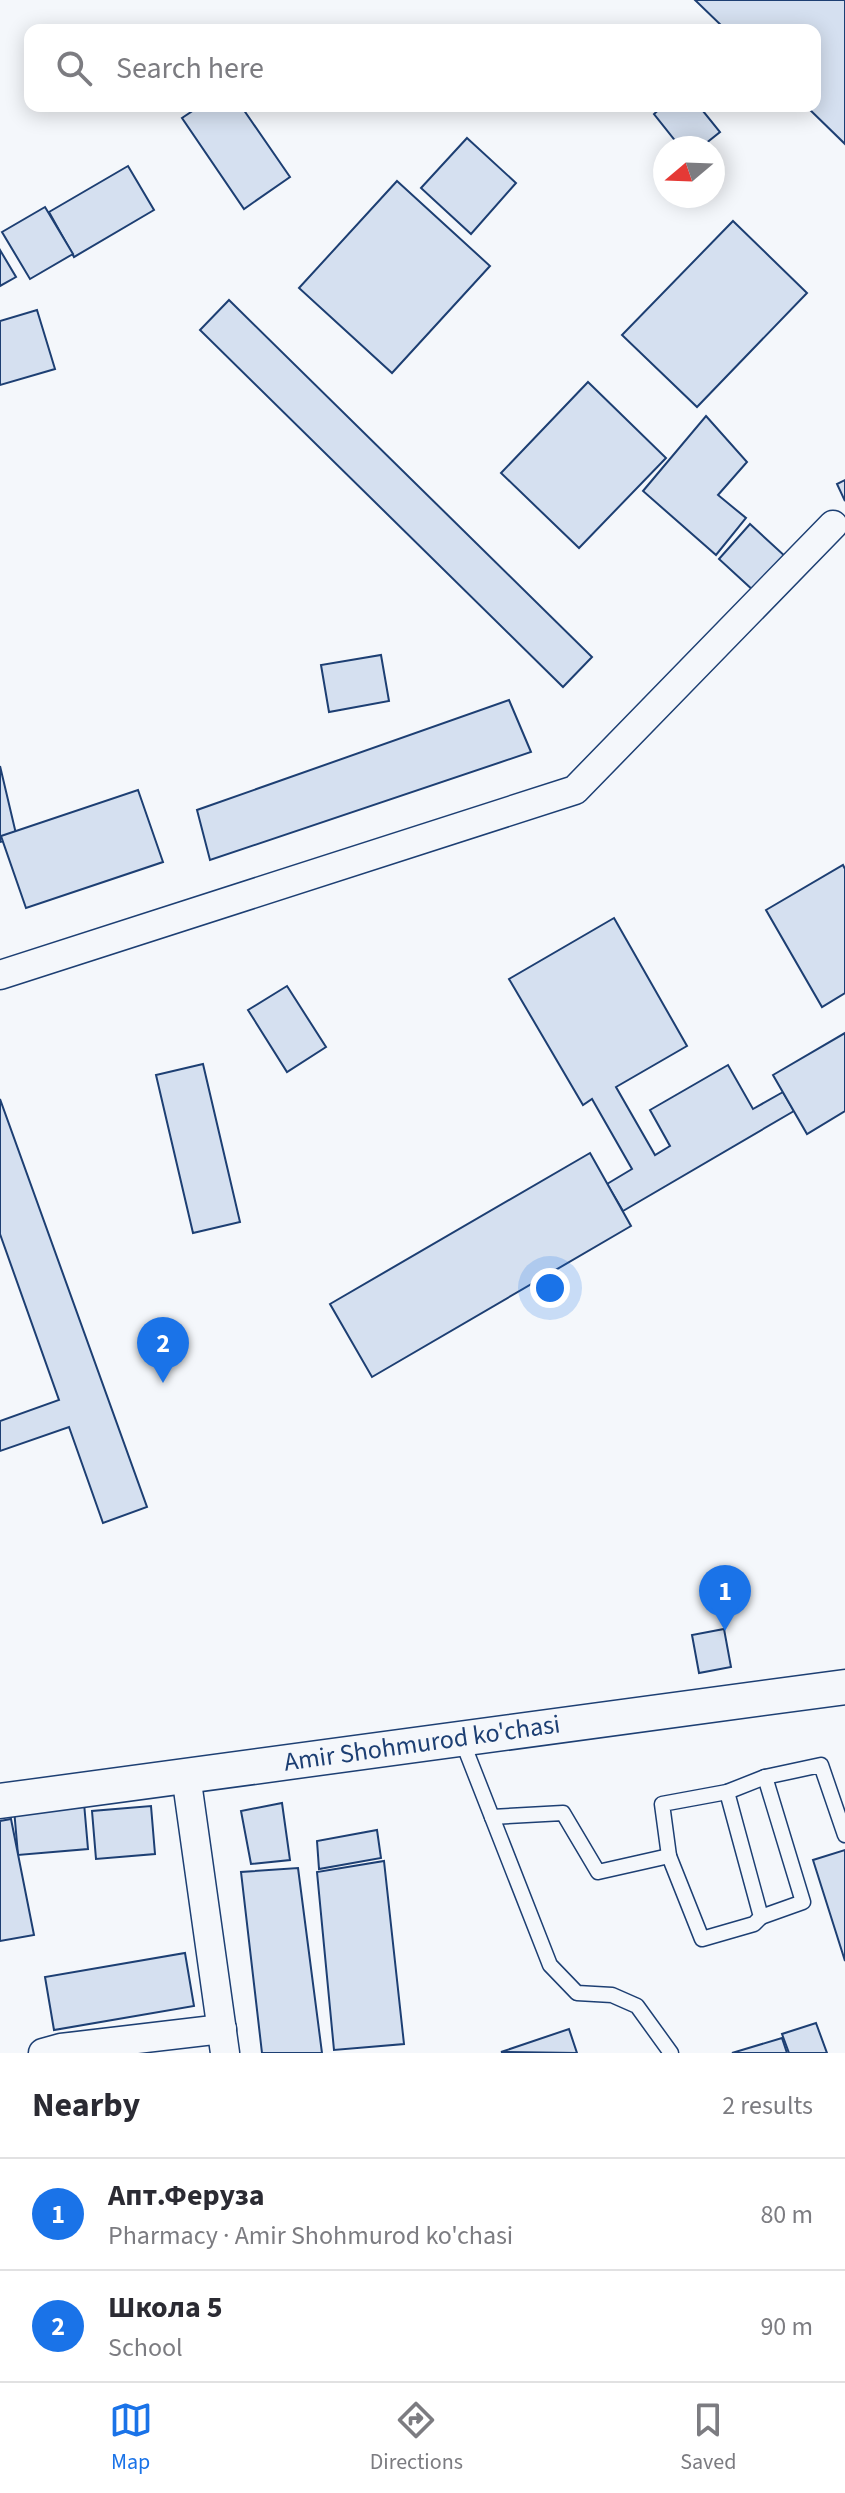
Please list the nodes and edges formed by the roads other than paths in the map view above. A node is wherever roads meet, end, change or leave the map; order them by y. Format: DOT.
graph roads {
  1 [pos="833,525"];
  2 [pos="0,975"];
  3 [pos="845,1687"];
  4 [pos="461,1738"];
  5 [pos="186,1775"];
  6 [pos="765,1777"];
  7 [pos="727,1792"];
  8 [pos="0,1801"];
  9 [pos="492,1817"];
  10 [pos="845,1835"];
  11 [pos="669,1856"];
  12 [pos="761,1917"];
  13 [pos="224,2041"];
  14 [pos="43,2053"];
  15 [pos="671,2053"];
  1 -- 2 [label="street"];
  3 -- 4 [label="street, Amir Shohmurod ko'chasi"];
  4 -- 5 [label="street, Amir Shohmurod ko'chasi"];
  4 -- 9 [label="lane"];
  5 -- 8 [label="street, Amir Shohmurod ko'chasi"];
  5 -- 13 [label="street"];
  6 -- 7 [label="lane"];
  6 -- 10 [label="lane"];
  6 -- 12 [label="lane"];
  7 -- 11 [label="lane"];
  7 -- 12 [label="lane"];
  9 -- 11 [label="lane"];
  9 -- 15 [label="lane"];
  11 -- 12 [label="lane"];
  13 -- 14 [label="street"];
}
